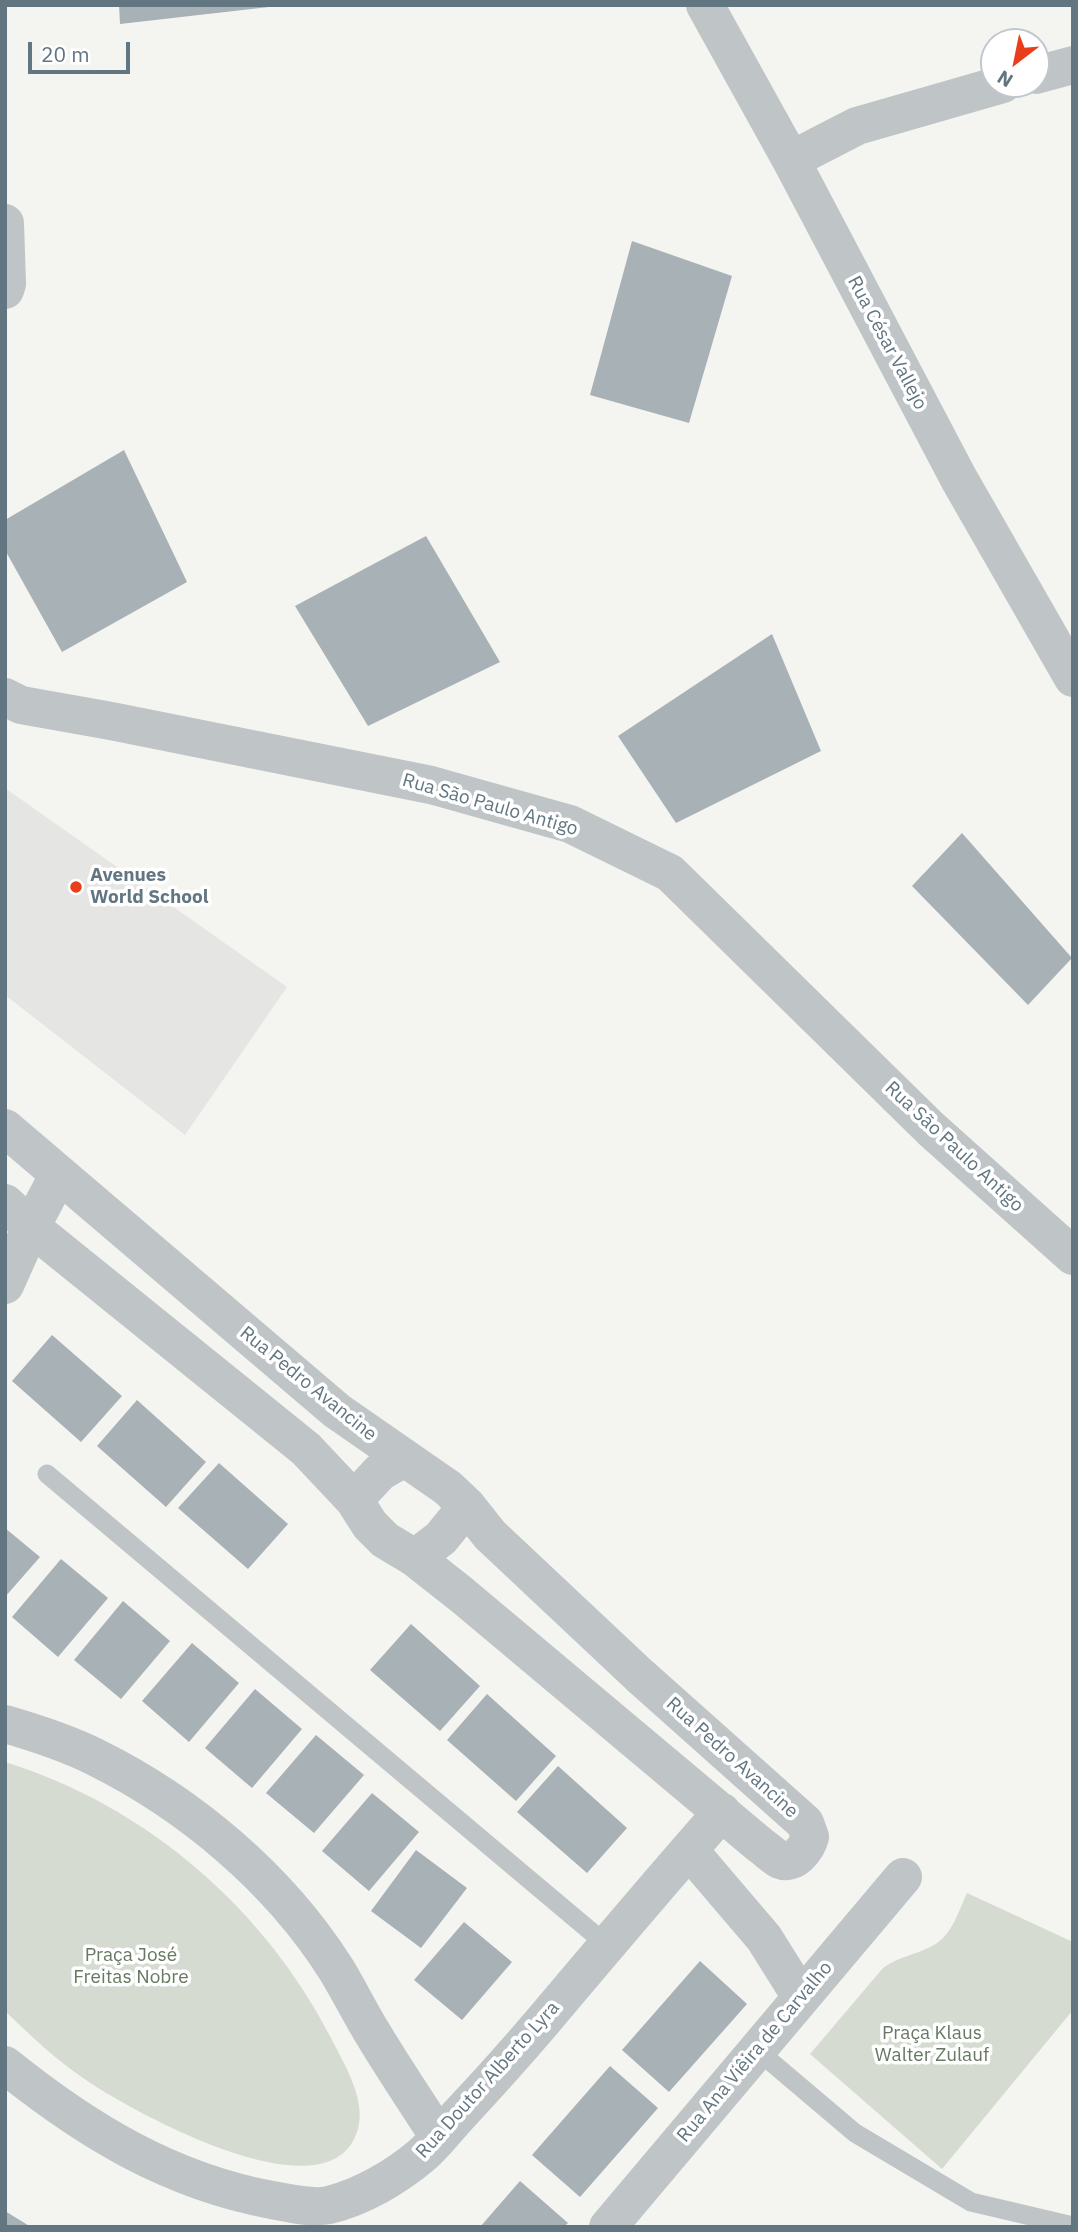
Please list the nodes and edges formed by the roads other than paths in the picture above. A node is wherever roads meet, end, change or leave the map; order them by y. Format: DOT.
graph roads {
  1 [pos="705,5"];
  2 [pos="1073,65"];
  3 [pos="1050,71"];
  4 [pos="980,91"];
  5 [pos="791,160"];
  6 [pos="5,223"];
  7 [pos="5,289"];
  8 [pos="1073,678"];
  9 [pos="5,697"];
  10 [pos="5,1128"];
  11 [pos="59,1174"];
  12 [pos="18,1215"];
  13 [pos="1073,1256"];
  14 [pos="5,1285"];
  15 [pos="404,1458"];
  16 [pos="47,1474"];
  17 [pos="354,1500"];
  18 [pos="467,1506"];
  19 [pos="415,1558"];
  20 [pos="5,1724"];
  21 [pos="722,1812"];
  22 [pos="688,1850"];
  23 [pos="903,1877"];
  24 [pos="607,1945"];
  25 [pos="801,1997"];
  26 [pos="757,2050"];
  27 [pos="5,2065"];
  28 [pos="439,2137"];
  29 [pos="1073,2225"];
  30 [pos="608,2227"];
  1 -- 5 [label="street, Rua César Vallejo"];
  2 -- 3 [label="street"];
  4 -- 5 [label="street"];
  5 -- 8 [label="street, Rua César Vallejo"];
  6 -- 7 [label="street"];
  9 -- 13 [label="street, Rua São Paulo Antigo"];
  10 -- 11 [label="street, Rua Pedro Avancine"];
  11 -- 12 [label="street"];
  11 -- 15 [label="street, Rua Pedro Avancine"];
  12 -- 14 [label="street"];
  12 -- 17 [label="street, Rua Pedro Avancine"];
  15 -- 17 [label="street"];
  15 -- 18 [label="street, Rua Pedro Avancine"];
  16 -- 24 [label="lane"];
  17 -- 19 [label="street, Rua Pedro Avancine"];
  18 -- 19 [label="street"];
  18 -- 21 [label="street, Rua Pedro Avancine"];
  19 -- 21 [label="street, Rua Pedro Avancine"];
  20 -- 28 [label="street"];
  21 -- 22 [label="street, Rua Doutor Alberto Lyra"];
  22 -- 24 [label="street, Rua Doutor Alberto Lyra"];
  22 -- 25 [label="street"];
  23 -- 25 [label="street, Rua Ana Viêira de Carvalho"];
  24 -- 28 [label="street, Rua Doutor Alberto Lyra"];
  25 -- 26 [label="street, Rua Ana Viêira de Carvalho"];
  26 -- 29 [label="lane"];
  26 -- 30 [label="street, Rua Ana Viêira de Carvalho"];
  27 -- 28 [label="street, Rua Doutor Alberto Lyra"];
}
